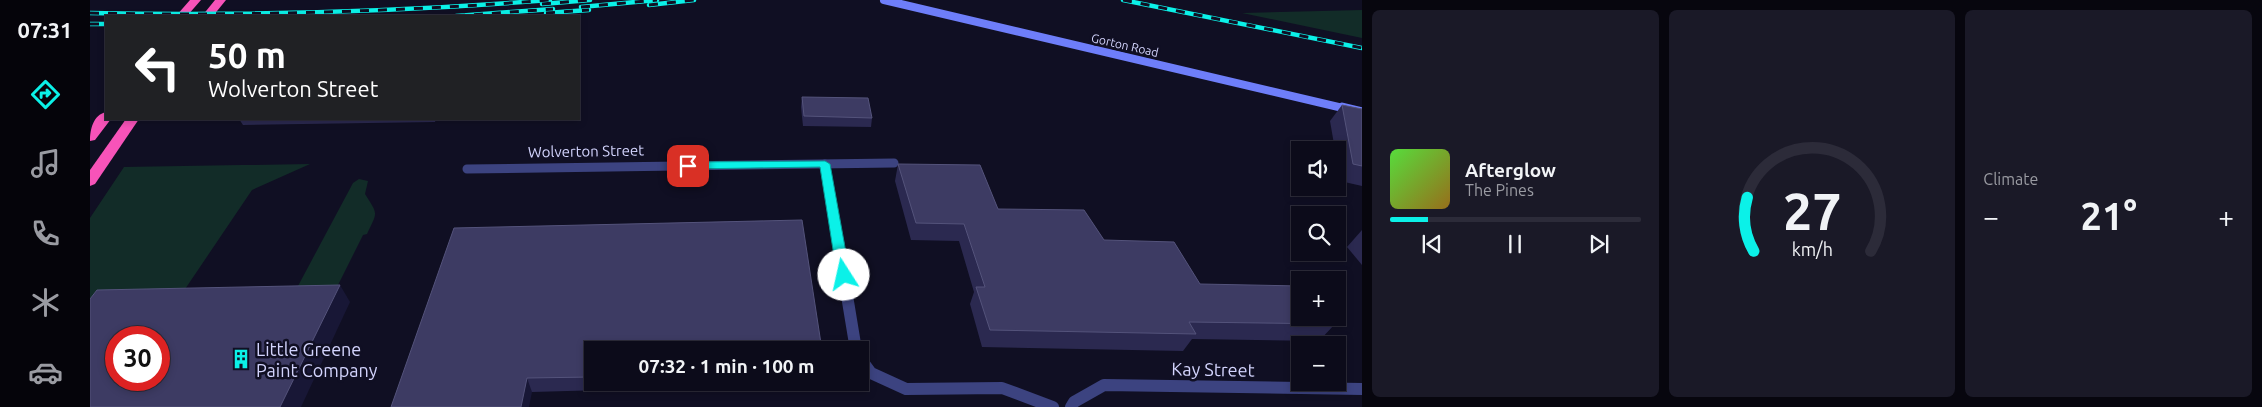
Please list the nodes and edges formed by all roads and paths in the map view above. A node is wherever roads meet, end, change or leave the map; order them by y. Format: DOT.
graph roads {
  1 [pos="196,0"];
  2 [pos="221,0"];
  3 [pos="884,0"];
  4 [pos="182,15"];
  5 [pos="208,15"];
  6 [pos="1362,112"];
  7 [pos="105,117"];
  8 [pos="130,122"];
  9 [pos="90,137"];
  10 [pos="894,163"];
  11 [pos="825,164"];
  12 [pos="467,169"];
  13 [pos="90,171"];
  14 [pos="90,181"];
  15 [pos="854,341"];
  16 [pos="869,370"];
  17 [pos="1362,389"];
  18 [pos="1053,407"];
  19 [pos="1071,407"];
  1 -- 4 [label="highway"];
  2 -- 5 [label="highway"];
  3 -- 6 [label="street, Gorton Road"];
  7 -- 9 [label="highway"];
  8 -- 13 [label="highway"];
  8 -- 14 [label="highway"];
  10 -- 11 [label="street, Wolverton Street"];
  11 -- 12 [label="street, Wolverton Street"];
  11 -- 15 [label="street"];
  16 -- 18 [label="street"];
  17 -- 19 [label="street, Kay Street"];
}
